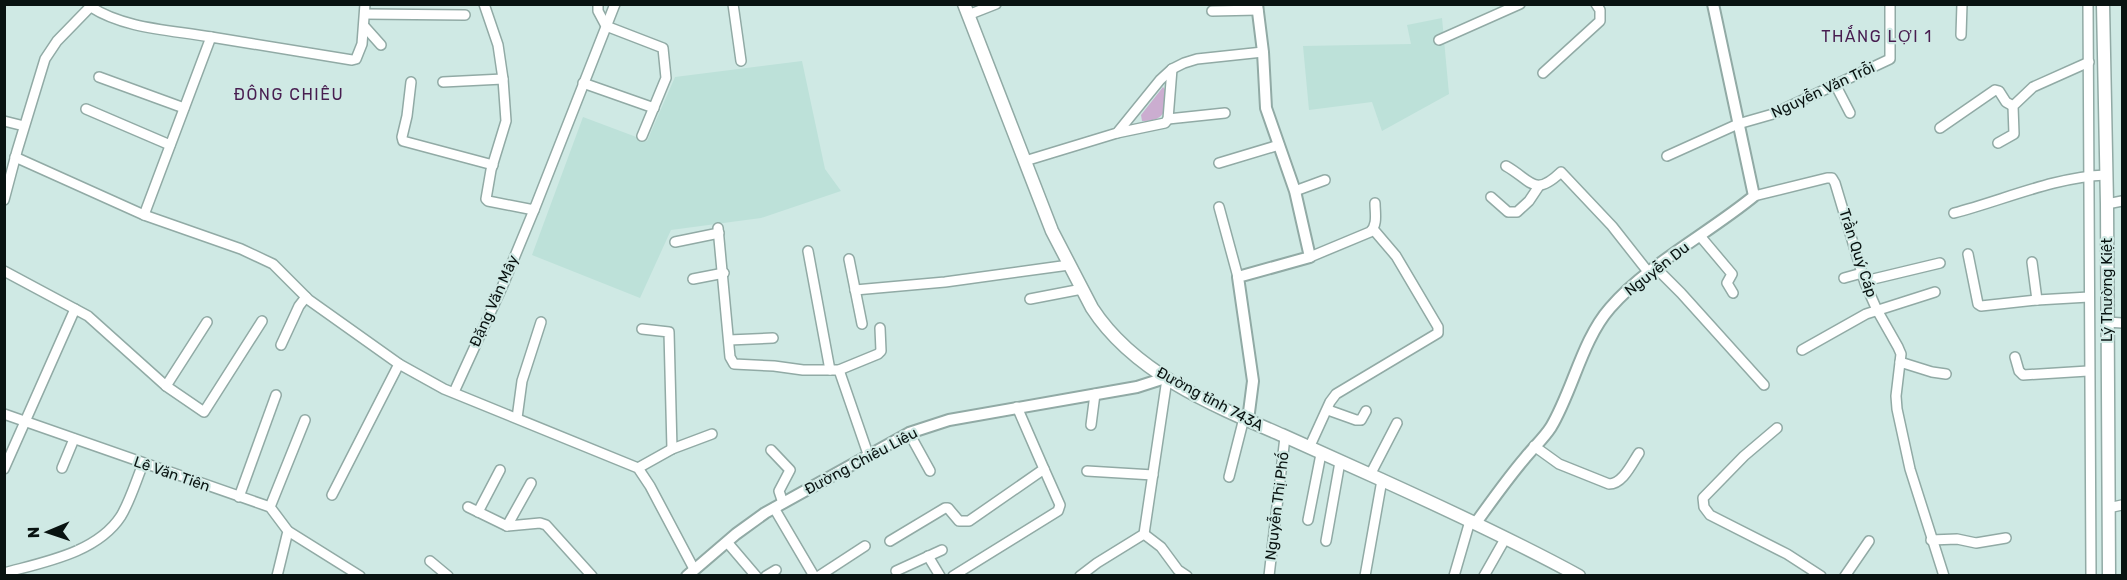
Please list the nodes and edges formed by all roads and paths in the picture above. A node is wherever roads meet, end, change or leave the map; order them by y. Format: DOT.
graph roads {
  1 [pos="484,4"];
  2 [pos="598,4"];
  3 [pos="615,4"];
  4 [pos="733,4"];
  5 [pos="996,4"];
  6 [pos="1520,4"];
  7 [pos="1596,4"];
  8 [pos="1713,4"];
  9 [pos="1890,4"];
  10 [pos="1962,4"];
  11 [pos="2088,4"];
  12 [pos="2103,4"];
  13 [pos="92,6"];
  14 [pos="1257,8"];
  15 [pos="365,9"];
  16 [pos="966,10"];
  17 [pos="1212,11"];
  18 [pos="465,15"];
  19 [pos="364,26"];
  20 [pos="606,26"];
  21 [pos="1961,34"];
  22 [pos="211,37"];
  23 [pos="1439,40"];
  24 [pos="381,45"];
  25 [pos="1263,52"];
  26 [pos="741,61"];
  27 [pos="2088,62"];
  28 [pos="1172,69"];
  29 [pos="1543,73"];
  30 [pos="99,77"];
  31 [pos="503,79"];
  32 [pos="411,82"];
  33 [pos="443,82"];
  34 [pos="583,83"];
  35 [pos="1835,84"];
  36 [pos="2013,106"];
  37 [pos="184,108"];
  38 [pos="654,108"];
  39 [pos="86,109"];
  40 [pos="1225,113"];
  41 [pos="1850,113"];
  42 [pos="1168,119"];
  43 [pos="4,122"];
  44 [pos="1738,124"];
  45 [pos="24,126"];
  46 [pos="1940,128"];
  47 [pos="1118,133"];
  48 [pos="642,136"];
  49 [pos="1998,143"];
  50 [pos="170,145"];
  51 [pos="1279,145"];
  52 [pos="1667,156"];
  53 [pos="15,157"];
  54 [pos="1025,161"];
  55 [pos="1219,163"];
  56 [pos="493,165"];
  57 [pos="1506,166"];
  58 [pos="2106,175"];
  59 [pos="2089,176"];
  60 [pos="1325,180"];
  61 [pos="1539,186"];
  62 [pos="1295,191"];
  63 [pos="1754,196"];
  64 [pos="1491,197"];
  65 [pos="4,201"];
  66 [pos="2122,201"];
  67 [pos="1375,203"];
  68 [pos="2107,204"];
  69 [pos="1219,207"];
  70 [pos="534,210"];
  71 [pos="1954,213"];
  72 [pos="144,215"];
  73 [pos="1373,229"];
  74 [pos="1700,236"];
  75 [pos="675,242"];
  76 [pos="808,251"];
  77 [pos="1968,254"];
  78 [pos="1310,257"];
  79 [pos="849,260"];
  80 [pos="2032,262"];
  81 [pos="1940,263"];
  82 [pos="1069,265"];
  83 [pos="1652,270"];
  84 [pos="4,271"];
  85 [pos="724,273"];
  86 [pos="1238,277"];
  87 [pos="1863,277"];
  88 [pos="1844,278"];
  89 [pos="693,279"];
  90 [pos="855,290"];
  91 [pos="1082,290"];
  92 [pos="1935,292"];
  93 [pos="1733,293"];
  94 [pos="306,297"];
  95 [pos="2089,297"];
  96 [pos="1030,298"];
  97 [pos="2037,300"];
  98 [pos="75,309"];
  99 [pos="1877,310"];
  100 [pos="262,321"];
  101 [pos="207,322"];
  102 [pos="541,322"];
  103 [pos="2107,322"];
  104 [pos="2122,322"];
  105 [pos="862,324"];
  106 [pos="879,328"];
  107 [pos="642,329"];
  108 [pos="773,338"];
  109 [pos="729,340"];
  110 [pos="281,345"];
  111 [pos="1802,350"];
  112 [pos="2015,357"];
  113 [pos="1900,362"];
  114 [pos="399,364"];
  115 [pos="834,370"];
  116 [pos="2088,371"];
  117 [pos="1946,374"];
  118 [pos="1166,379"];
  119 [pos="1764,385"];
  120 [pos="166,386"];
  121 [pos="454,392"];
  122 [pos="1095,394"];
  123 [pos="276,395"];
  124 [pos="1017,407"];
  125 [pos="1328,410"];
  126 [pos="1366,411"];
  127 [pos="4,414"];
  128 [pos="518,418"];
  129 [pos="1246,419"];
  130 [pos="305,420"];
  131 [pos="25,422"];
  132 [pos="1397,423"];
  133 [pos="1091,425"];
  134 [pos="1778,428"];
  135 [pos="909,433"];
  136 [pos="712,434"];
  137 [pos="1285,437"];
  138 [pos="74,439"];
  139 [pos="1534,446"];
  140 [pos="1309,448"];
  141 [pos="672,449"];
  142 [pos="771,450"];
  143 [pos="1639,453"];
  144 [pos="868,454"];
  145 [pos="1321,454"];
  146 [pos="1340,462"];
  147 [pos="143,464"];
  148 [pos="62,468"];
  149 [pos="638,468"];
  150 [pos="4,469"];
  151 [pos="500,470"];
  152 [pos="1044,470"];
  153 [pos="930,471"];
  154 [pos="1087,471"];
  155 [pos="1153,475"];
  156 [pos="1370,475"];
  157 [pos="1229,477"];
  158 [pos="1382,480"];
  159 [pos="531,483"];
  160 [pos="332,495"];
  161 [pos="239,497"];
  162 [pos="778,505"];
  163 [pos="2122,505"];
  164 [pos="270,507"];
  165 [pos="468,507"];
  166 [pos="2108,508"];
  167 [pos="478,512"];
  168 [pos="1308,520"];
  169 [pos="1472,523"];
  170 [pos="507,526"];
  171 [pos="288,531"];
  172 [pos="1144,534"];
  173 [pos="2006,538"];
  174 [pos="1505,539"];
  175 [pos="1931,540"];
  176 [pos="890,541"];
  177 [pos="1326,541"];
  178 [pos="1869,541"];
  179 [pos="727,542"];
  180 [pos="865,546"];
  181 [pos="942,550"];
  182 [pos="928,556"];
  183 [pos="430,561"];
  184 [pos="776,570"];
  185 [pos="690,572"];
  186 [pos="896,572"];
  187 [pos="4,573"];
  188 [pos="277,576"];
  189 [pos="360,576"];
  190 [pos="448,576"];
  191 [pos="592,576"];
  192 [pos="756,576"];
  193 [pos="766,576"];
  194 [pos="814,576"];
  195 [pos="819,576"];
  196 [pos="940,576"];
  197 [pos="953,576"];
  198 [pos="1080,576"];
  199 [pos="1187,576"];
  200 [pos="1269,576"];
  201 [pos="1365,576"];
  202 [pos="1454,576"];
  203 [pos="1484,576"];
  204 [pos="1579,576"];
  205 [pos="1821,576"];
  206 [pos="1845,576"];
  207 [pos="1944,576"];
  208 [pos="2091,576"];
  209 [pos="2109,576"];
  1 -- 31 [label="street"];
  2 -- 20 [label="street"];
  3 -- 20 [label="street, Đặng Văn Mây"];
  4 -- 26 [label="street"];
  5 -- 16 [label="street"];
  6 -- 23 [label="street"];
  7 -- 29 [label="street"];
  8 -- 44 [label="street"];
  9 -- 35 [label="street, Nguyễn Văn Trỗi"];
  10 -- 21 [label="street"];
  11 -- 27 [label="street"];
  12 -- 58 [label="main road, Lý Thường Kiệt"];
  13 -- 22 [label="street"];
  13 -- 45 [label="street"];
  14 -- 17 [label="street"];
  14 -- 25 [label="street"];
  15 -- 18 [label="street"];
  15 -- 19 [label="street"];
  16 -- 54 [label="main road, Đường tỉnh 743A"];
  19 -- 22 [label="street"];
  19 -- 24 [label="street"];
  20 -- 34 [label="street, Đặng Văn Mây"];
  20 -- 38 [label="street"];
  22 -- 37 [label="street"];
  25 -- 28 [label="street"];
  25 -- 51 [label="street"];
  27 -- 36 [label="street"];
  27 -- 59 [label="street"];
  28 -- 42 [label="street"];
  28 -- 47 [label="street"];
  30 -- 37 [label="street"];
  31 -- 33 [label="street"];
  31 -- 56 [label="street"];
  32 -- 56 [label="street"];
  34 -- 38 [label="street"];
  34 -- 70 [label="street, Đặng Văn Mây"];
  35 -- 41 [label="street"];
  35 -- 44 [label="street, Nguyễn Văn Trỗi"];
  36 -- 46 [label="street"];
  36 -- 49 [label="street"];
  37 -- 50 [label="street"];
  38 -- 48 [label="street"];
  39 -- 50 [label="street"];
  40 -- 42 [label="street"];
  42 -- 47 [label="street"];
  43 -- 45 [label="street"];
  44 -- 52 [label="street, Nguyễn Văn Trỗi"];
  44 -- 63 [label="street"];
  45 -- 53 [label="street"];
  47 -- 54 [label="street"];
  50 -- 72 [label="street"];
  51 -- 55 [label="street"];
  51 -- 62 [label="street"];
  53 -- 65 [label="street"];
  53 -- 72 [label="street"];
  54 -- 82 [label="main road, Đường tỉnh 743A"];
  56 -- 70 [label="street"];
  57 -- 61 [label="street"];
  58 -- 59 [label="street"];
  58 -- 68 [label="main road, Lý Thường Kiệt"];
  59 -- 71 [label="street"];
  59 -- 95 [label="street"];
  60 -- 62 [label="street"];
  61 -- 64 [label="street"];
  61 -- 83 [label="street"];
  62 -- 78 [label="street"];
  63 -- 74 [label="street, Nguyễn Du"];
  63 -- 87 [label="street, Trần Quý Cáp"];
  66 -- 68 [label="street"];
  67 -- 73 [label="street"];
  68 -- 103 [label="main road, Lý Thường Kiệt"];
  69 -- 86 [label="street"];
  70 -- 121 [label="street, Đặng Văn Mây"];
  72 -- 94 [label="street"];
  73 -- 78 [label="street"];
  73 -- 125 [label="street"];
  74 -- 83 [label="street, Nguyễn Du"];
  74 -- 93 [label="street"];
  75 -- 85 [label="street"];
  76 -- 115 [label="street"];
  77 -- 97 [label="street"];
  78 -- 86 [label="street"];
  79 -- 90 [label="street"];
  80 -- 97 [label="street"];
  81 -- 87 [label="street"];
  82 -- 90 [label="street"];
  82 -- 91 [label="main road, Đường tỉnh 743A"];
  83 -- 119 [label="street"];
  83 -- 139 [label="street, Nguyễn Du"];
  84 -- 98 [label="street"];
  85 -- 89 [label="street"];
  85 -- 109 [label="street"];
  86 -- 129 [label="street"];
  87 -- 88 [label="street"];
  87 -- 99 [label="street, Trần Quý Cáp"];
  90 -- 105 [label="street"];
  91 -- 96 [label="street"];
  91 -- 118 [label="main road, Đường tỉnh 743A"];
  92 -- 99 [label="street"];
  94 -- 110 [label="street"];
  94 -- 114 [label="street"];
  95 -- 97 [label="street"];
  95 -- 116 [label="street"];
  98 -- 120 [label="street"];
  98 -- 131 [label="street"];
  99 -- 111 [label="street"];
  99 -- 113 [label="street, Trần Quý Cáp"];
  100 -- 120 [label="street"];
  101 -- 120 [label="street"];
  102 -- 128 [label="street"];
  103 -- 104 [label="street"];
  103 -- 166 [label="main road, Lý Thường Kiệt"];
  106 -- 115 [label="street"];
  107 -- 141 [label="street"];
  108 -- 109 [label="street"];
  109 -- 115 [label="street"];
  112 -- 116 [label="street"];
  113 -- 117 [label="street"];
  113 -- 175 [label="street, Trần Quý Cáp"];
  114 -- 121 [label="street"];
  114 -- 160 [label="street"];
  115 -- 144 [label="street"];
  116 -- 208 [label="street"];
  118 -- 122 [label="street, Đường Chiêu Liêu"];
  118 -- 129 [label="main road, Đường tỉnh 743A"];
  118 -- 155 [label="street"];
  121 -- 128 [label="street"];
  122 -- 124 [label="street, Đường Chiêu Liêu"];
  122 -- 133 [label="street"];
  123 -- 161 [label="street"];
  124 -- 135 [label="street, Đường Chiêu Liêu"];
  124 -- 152 [label="street"];
  125 -- 126 [label="street"];
  125 -- 140 [label="street"];
  127 -- 131 [label="street, Lê Văn Tiên"];
  128 -- 149 [label="street"];
  129 -- 137 [label="main road, Đường tỉnh 743A"];
  129 -- 157 [label="street"];
  130 -- 164 [label="street"];
  131 -- 138 [label="street, Lê Văn Tiên"];
  131 -- 150 [label="street"];
  132 -- 156 [label="street"];
  134 -- 205 [label="street"];
  135 -- 144 [label="street, Đường Chiêu Liêu"];
  135 -- 153 [label="street"];
  136 -- 141 [label="street"];
  137 -- 140 [label="main road, Đường tỉnh 743A"];
  137 -- 200 [label="street, Nguyễn Thị Phố"];
  138 -- 147 [label="street, Lê Văn Tiên"];
  138 -- 148 [label="street"];
  139 -- 143 [label="street"];
  139 -- 169 [label="street, Nguyễn Du"];
  140 -- 145 [label="main road, Đường tỉnh 743A"];
  141 -- 149 [label="street"];
  142 -- 162 [label="street"];
  144 -- 162 [label="street, Đường Chiêu Liêu"];
  145 -- 146 [label="main road, Đường tỉnh 743A"];
  145 -- 168 [label="street"];
  146 -- 156 [label="main road, Đường tỉnh 743A"];
  146 -- 177 [label="street"];
  147 -- 161 [label="street, Lê Văn Tiên"];
  147 -- 187 [label="street"];
  149 -- 185 [label="street"];
  151 -- 167 [label="street"];
  152 -- 176 [label="street"];
  152 -- 197 [label="street"];
  154 -- 155 [label="street"];
  155 -- 172 [label="street"];
  156 -- 158 [label="main road, Đường tỉnh 743A"];
  158 -- 169 [label="main road, Đường tỉnh 743A"];
  158 -- 201 [label="street"];
  159 -- 170 [label="street"];
  161 -- 164 [label="street, Lê Văn Tiên"];
  162 -- 179 [label="street, Đường Chiêu Liêu"];
  162 -- 194 [label="street"];
  163 -- 166 [label="street"];
  164 -- 171 [label="street"];
  165 -- 167 [label="street"];
  166 -- 209 [label="main road, Lý Thường Kiệt"];
  167 -- 170 [label="street"];
  169 -- 174 [label="main road, Đường tỉnh 743A"];
  169 -- 202 [label="street, Nguyễn Du"];
  170 -- 191 [label="street"];
  171 -- 188 [label="street"];
  171 -- 189 [label="street"];
  172 -- 198 [label="street"];
  172 -- 199 [label="street"];
  173 -- 175 [label="street"];
  174 -- 203 [label="street"];
  174 -- 204 [label="main road, Đường tỉnh 743A"];
  175 -- 207 [label="street, Trần Quý Cáp"];
  178 -- 206 [label="street"];
  179 -- 185 [label="street, Đường Chiêu Liêu"];
  179 -- 192 [label="street"];
  180 -- 195 [label="street"];
  181 -- 182 [label="street"];
  182 -- 186 [label="street"];
  182 -- 196 [label="street"];
  183 -- 190 [label="street"];
  184 -- 193 [label="street"];
}
